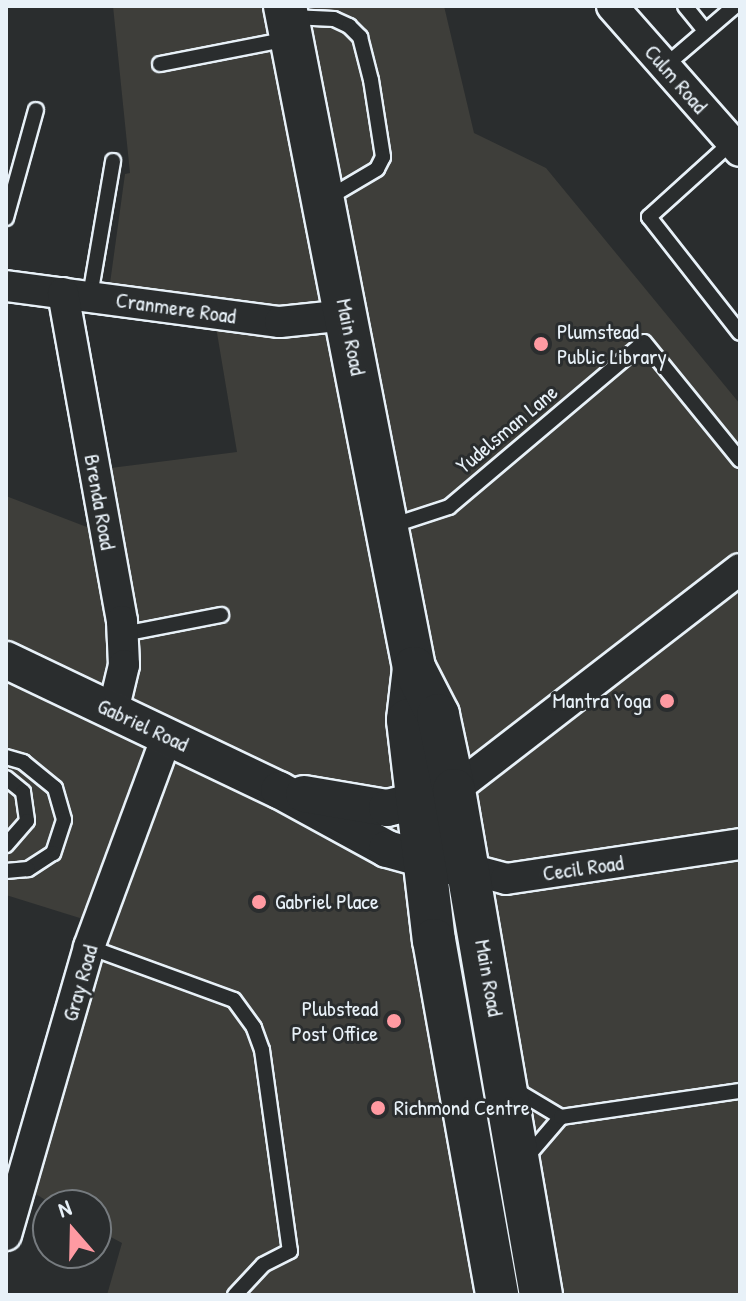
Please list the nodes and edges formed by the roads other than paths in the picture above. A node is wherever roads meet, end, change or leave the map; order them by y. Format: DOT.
graph roads {
  1 [pos="612,6"];
  2 [pos="685,6"];
  3 [pos="735,6"];
  4 [pos="288,20"];
  5 [pos="705,31"];
  6 [pos="160,64"];
  7 [pos="665,66"];
  8 [pos="36,110"];
  9 [pos="736,147"];
  10 [pos="113,161"];
  11 [pos="324,201"];
  12 [pos="6,218"];
  13 [pos="6,286"];
  14 [pos="76,295"];
  15 [pos="347,315"];
  16 [pos="740,333"];
  17 [pos="740,460"];
  18 [pos="388,528"];
  19 [pos="740,569"];
  20 [pos="221,615"];
  21 [pos="123,634"];
  22 [pos="6,660"];
  23 [pos="113,711"];
  24 [pos="167,736"];
  25 [pos="6,757"];
  26 [pos="6,778"];
  27 [pos="279,790"];
  28 [pos="437,797"];
  29 [pos="740,844"];
  30 [pos="6,845"];
  31 [pos="426,862"];
  32 [pos="469,869"];
  33 [pos="6,871"];
  34 [pos="89,947"];
  35 [pos="508,1085"];
  36 [pos="740,1091"];
  37 [pos="561,1117"];
  38 [pos="522,1163"];
  39 [pos="6,1235"];
  40 [pos="235,1295"];
  41 [pos="497,1295"];
  42 [pos="541,1295"];
  1 -- 7 [label="street, Culm Road"];
  2 -- 5 [label="lane"];
  3 -- 5 [label="lane"];
  4 -- 6 [label="lane"];
  4 -- 11 [label="main road, Main Road"];
  4 -- 11 [label="lane"];
  5 -- 7 [label="lane"];
  7 -- 9 [label="street, Culm Road"];
  8 -- 12 [label="lane"];
  9 -- 16 [label="lane"];
  10 -- 14 [label="lane"];
  11 -- 15 [label="main road, Main Road"];
  13 -- 14 [label="street, Cranmere Road"];
  14 -- 15 [label="street, Cranmere Road"];
  14 -- 21 [label="street, Brenda Road"];
  15 -- 18 [label="main road, Main Road"];
  17 -- 18 [label="lane, Yudelsman Lane"];
  18 -- 28 [label="main road, Main Road"];
  19 -- 28 [label="street"];
  20 -- 21 [label="lane"];
  21 -- 23 [label="street, Brenda Road"];
  22 -- 23 [label="street, Gabriel Road"];
  23 -- 24 [label="street, Gabriel Road"];
  24 -- 27 [label="street, Gabriel Road"];
  24 -- 34 [label="street, Gray Road"];
  25 -- 33 [label="lane"];
  26 -- 30 [label="lane"];
  27 -- 28 [label="street, Gabriel Road"];
  27 -- 31 [label="street, Gabriel Road"];
  28 -- 31 [label="main road, Main Road"];
  28 -- 32 [label="main road, Main Road"];
  29 -- 32 [label="street, Cecil Road"];
  31 -- 32 [label="street, Cecil Road"];
  31 -- 41 [label="main road, Main Road"];
  32 -- 35 [label="main road, Main Road"];
  34 -- 39 [label="street, Gray Road"];
  34 -- 40 [label="lane"];
  35 -- 37 [label="lane"];
  35 -- 38 [label="main road, Main Road"];
  36 -- 37 [label="lane"];
  37 -- 38 [label="lane"];
  38 -- 42 [label="main road, Main Road"];
}
